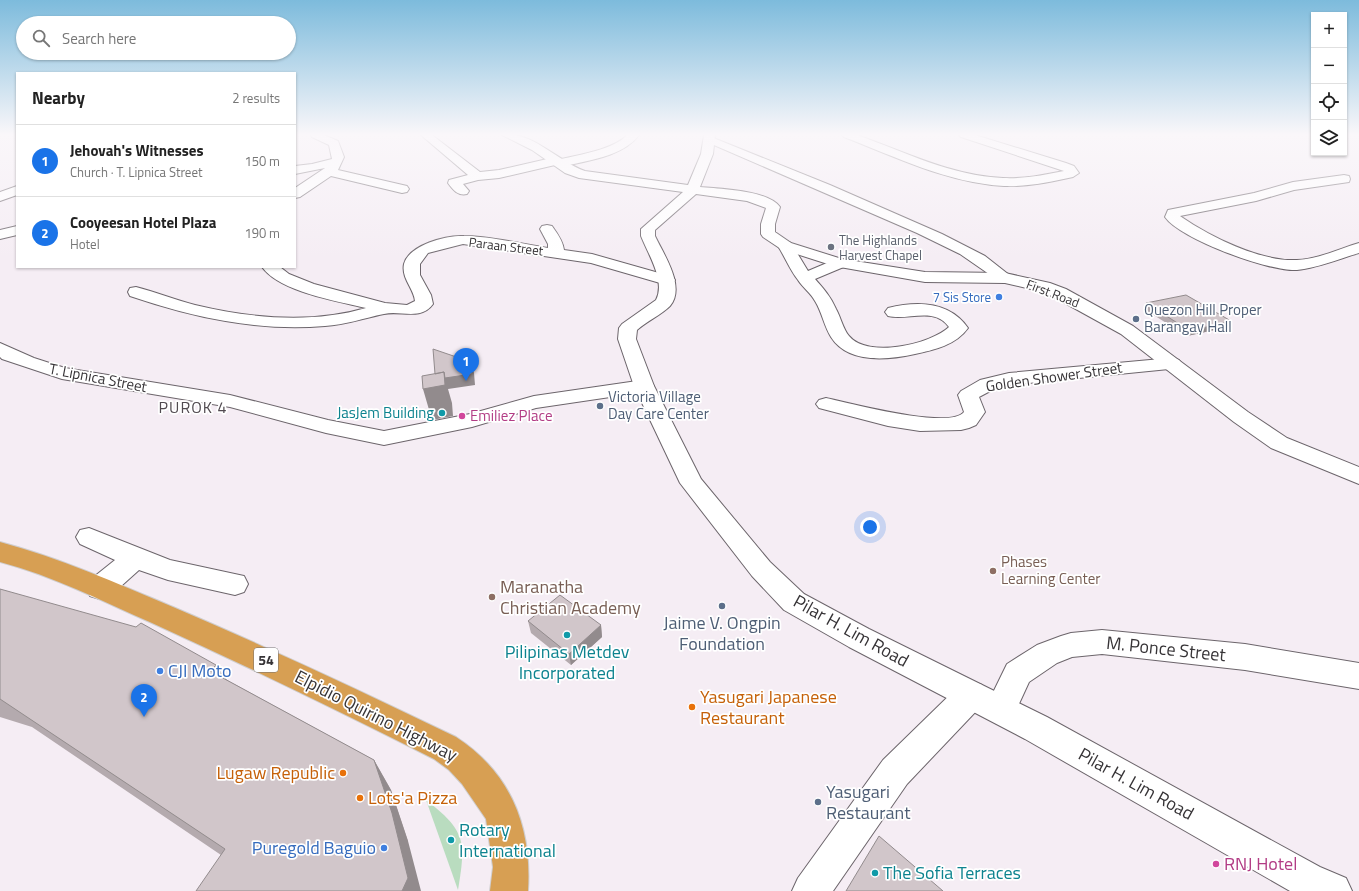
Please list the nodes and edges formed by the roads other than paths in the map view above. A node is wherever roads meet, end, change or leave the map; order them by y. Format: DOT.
graph roads {
  1 [pos="321,177"];
  2 [pos="348,177"];
  3 [pos="475,177"];
  4 [pos="601,177"];
  5 [pos="697,177"];
  6 [pos="801,177"];
  7 [pos="966,177"];
  8 [pos="1051,177"];
  9 [pos="1344,179"];
  10 [pos="402,189"];
  11 [pos="16,190"];
  12 [pos="692,190"];
  13 [pos="462,192"];
  14 [pos="296,193"];
  15 [pos="0,197"];
  16 [pos="547,229"];
  17 [pos="16,230"];
  18 [pos="0,236"];
  19 [pos="786,246"];
  20 [pos="1357,250"];
  21 [pos="556,253"];
  22 [pos="840,263"];
  23 [pos="271,268"];
  24 [pos="804,278"];
  25 [pos="1005,278"];
  26 [pos="667,280"];
  27 [pos="136,292"];
  28 [pos="385,308"];
  29 [pos="894,312"];
  30 [pos="0,349"];
  31 [pos="1172,364"];
  32 [pos="644,386"];
  33 [pos="826,404"];
  34 [pos="1359,476"];
  35 [pos="89,537"];
  36 [pos="0,552"];
  37 [pos="135,558"];
  38 [pos="235,584"];
  39 [pos="100,588"];
  40 [pos="1359,676"];
  41 [pos="971,694"];
  42 [pos="1000,709"];
  43 [pos="509,891"];
  44 [pos="811,891"];
  45 [pos="1333,891"];
  1 -- 14 [label="street"];
  2 -- 10 [label="street"];
  3 -- 13 [label="street"];
  4 -- 12 [label="street"];
  5 -- 12 [label="street"];
  6 -- 25 [label="street"];
  7 -- 8 [label="street"];
  9 -- 20 [label="street"];
  11 -- 15 [label="street"];
  12 -- 19 [label="street, First Road"];
  12 -- 26 [label="street"];
  16 -- 21 [label="street"];
  17 -- 18 [label="street"];
  19 -- 22 [label="street, First Road"];
  19 -- 24 [label="street"];
  21 -- 26 [label="street, Paraan Street"];
  21 -- 28 [label="street, Paraan Street"];
  22 -- 24 [label="street"];
  22 -- 25 [label="street, First Road"];
  23 -- 28 [label="street, Paraan Street"];
  24 -- 29 [label="street"];
  25 -- 31 [label="street, First Road"];
  26 -- 32 [label="street, Pilar H. Lim Road"];
  27 -- 28 [label="street"];
  30 -- 32 [label="street, T. Lipnica Street"];
  31 -- 33 [label="street, Golden Shower Street"];
  31 -- 34 [label="street, First Road"];
  32 -- 41 [label="street, Pilar H. Lim Road"];
  35 -- 37 [label="street"];
  36 -- 39 [label="highway, Elpidio Quirino Highway / 54"];
  37 -- 38 [label="street"];
  37 -- 39 [label="street"];
  39 -- 43 [label="highway, Elpidio Quirino Highway / 54"];
  40 -- 42 [label="street, M. Ponce Street"];
  41 -- 42 [label="street, Pilar H. Lim Road"];
  41 -- 44 [label="street"];
  42 -- 45 [label="street, Pilar H. Lim Road"];
}
